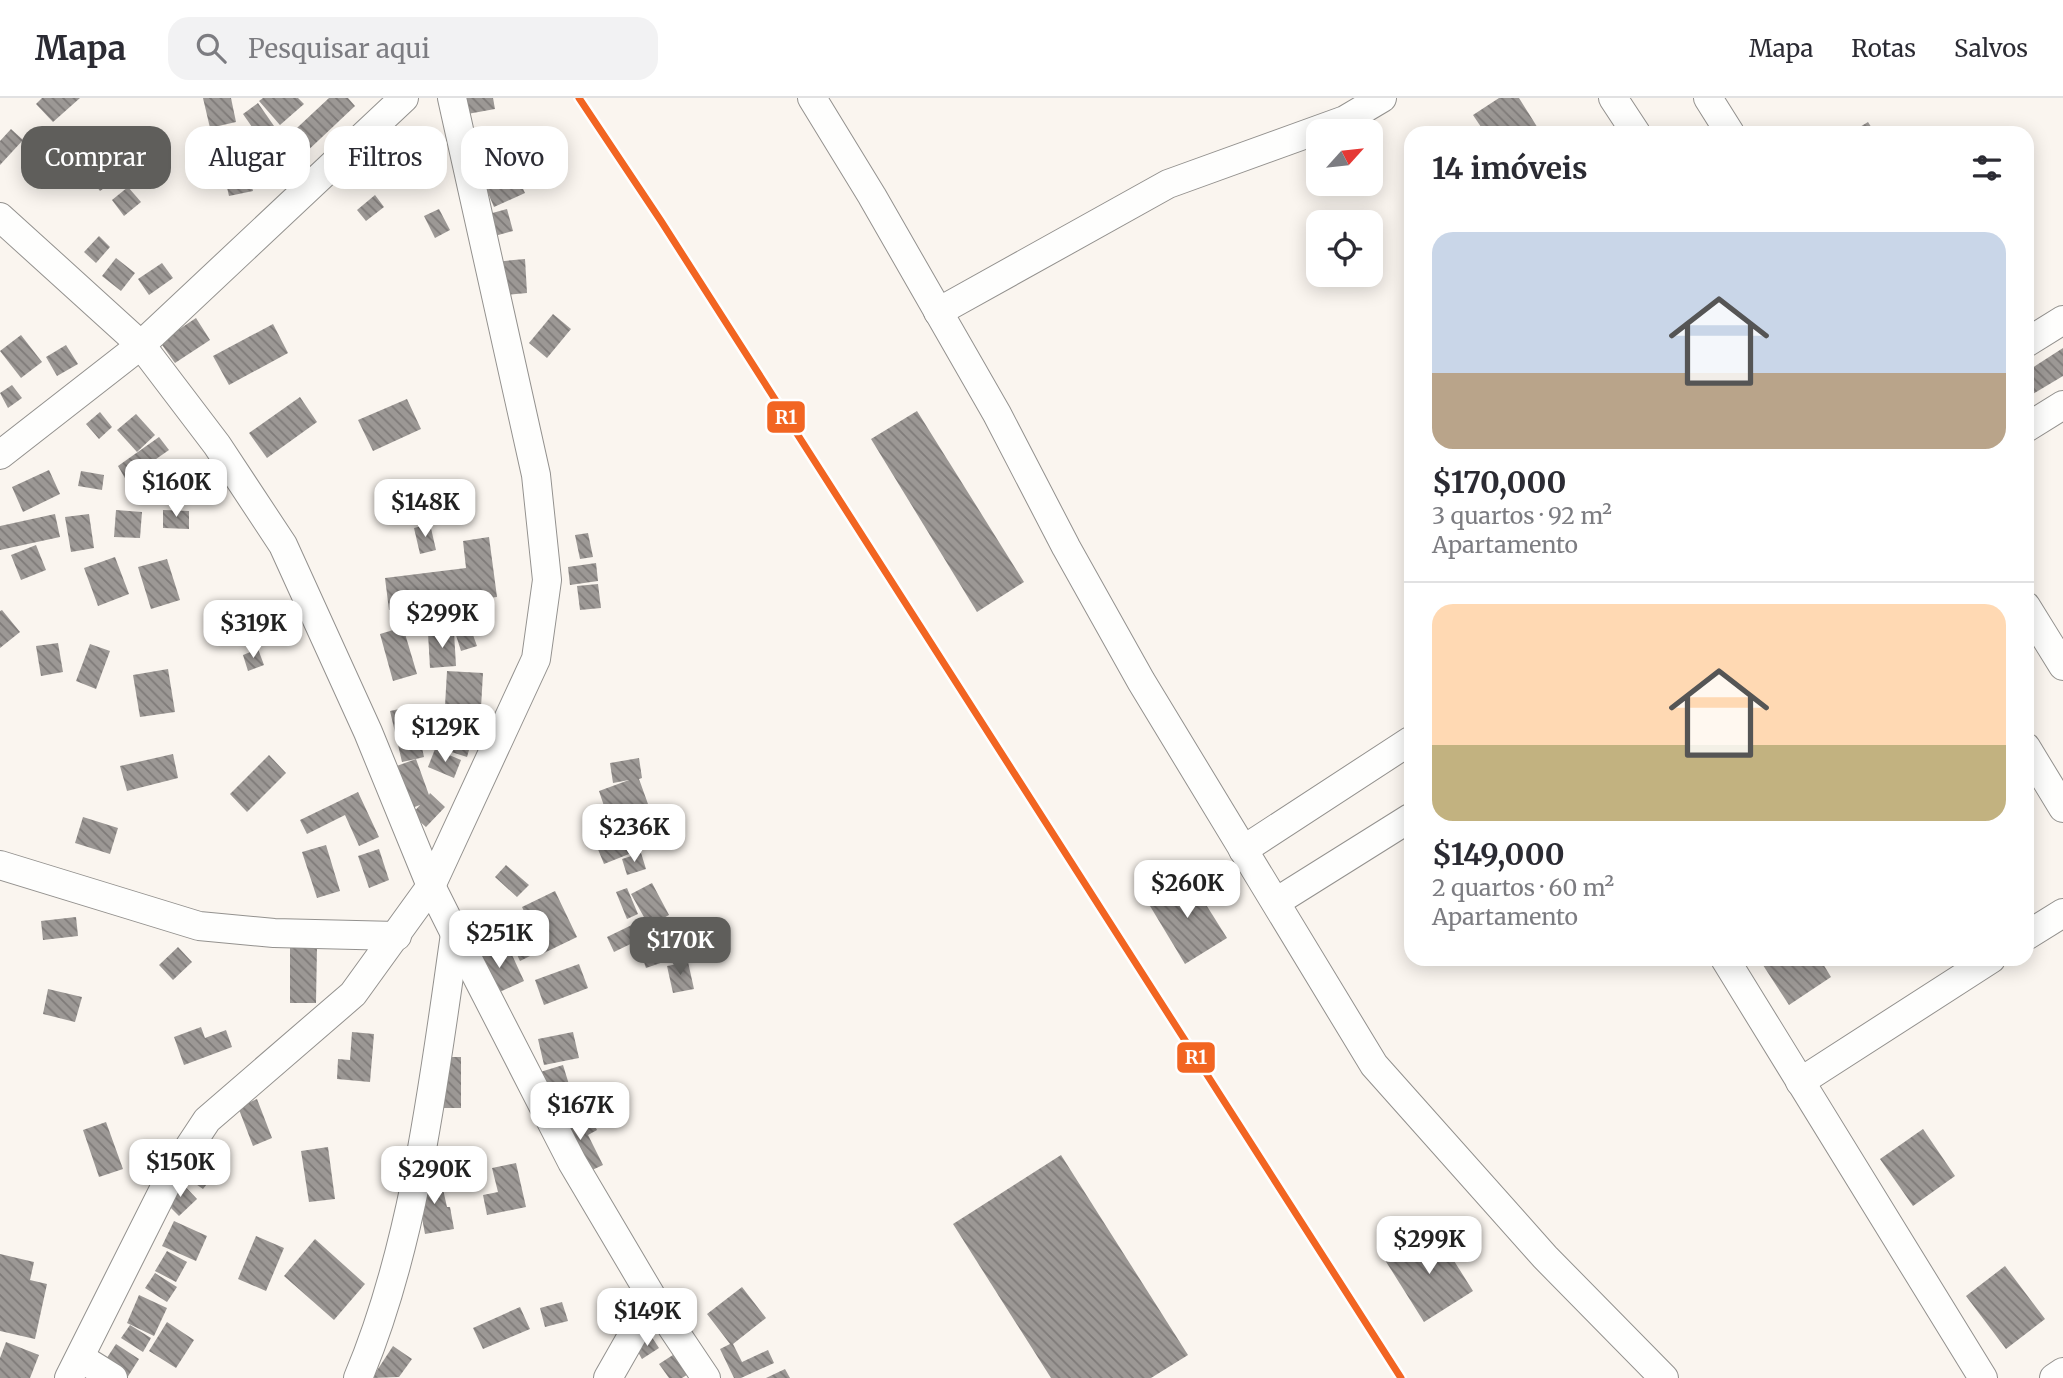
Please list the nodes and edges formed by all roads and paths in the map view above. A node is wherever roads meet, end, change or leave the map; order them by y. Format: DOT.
graph roads {
  1 [pos="404,98"];
  2 [pos="452,98"];
  3 [pos="812,98"];
  4 [pos="1382,98"];
  5 [pos="1613,98"];
  6 [pos="1708,98"];
  7 [pos="1631,126"];
  8 [pos="1726,126"];
  9 [pos="0,217"];
  10 [pos="938,312"];
  11 [pos="2063,320"];
  12 [pos="2034,338"];
  13 [pos="141,345"];
  14 [pos="2063,405"];
  15 [pos="2034,423"];
  16 [pos="0,455"];
  17 [pos="2034,619"];
  18 [pos="2063,666"];
  19 [pos="1404,745"];
  20 [pos="2034,760"];
  21 [pos="2063,808"];
  22 [pos="1404,822"];
  23 [pos="1243,850"];
  24 [pos="0,865"];
  25 [pos="431,886"];
  26 [pos="1276,902"];
  27 [pos="2063,913"];
  28 [pos="2034,931"];
  29 [pos="455,934"];
  30 [pos="397,936"];
  31 [pos="1729,966"];
  32 [pos="1980,966"];
  33 [pos="1800,1082"];
  34 [pos="653,1299"];
  35 [pos="75,1368"];
  36 [pos="2063,1372"];
  37 [pos="113,1378"];
  38 [pos="358,1378"];
  39 [pos="608,1378"];
  40 [pos="706,1378"];
  41 [pos="1664,1378"];
  42 [pos="1983,1378"];
  43 [pos="2054,1378"];
  1 -- 13 [label="street"];
  2 -- 25 [label="street"];
  3 -- 10 [label="street"];
  4 -- 10 [label="street"];
  5 -- 7 [label="street"];
  6 -- 8 [label="street"];
  9 -- 13 [label="street"];
  10 -- 23 [label="street"];
  11 -- 12 [label="street"];
  13 -- 16 [label="street"];
  13 -- 25 [label="street"];
  14 -- 15 [label="street"];
  17 -- 18 [label="street"];
  19 -- 23 [label="street"];
  20 -- 21 [label="street"];
  22 -- 26 [label="street"];
  23 -- 26 [label="street"];
  24 -- 30 [label="street"];
  25 -- 29 [label="street"];
  25 -- 30 [label="street"];
  26 -- 41 [label="street"];
  27 -- 28 [label="street"];
  29 -- 34 [label="street"];
  29 -- 38 [label="street"];
  30 -- 35 [label="street"];
  31 -- 33 [label="street"];
  32 -- 33 [label="street"];
  33 -- 42 [label="street"];
  34 -- 39 [label="street"];
  34 -- 40 [label="street"];
  35 -- 37 [label="street"];
  36 -- 43 [label="street"];
}
